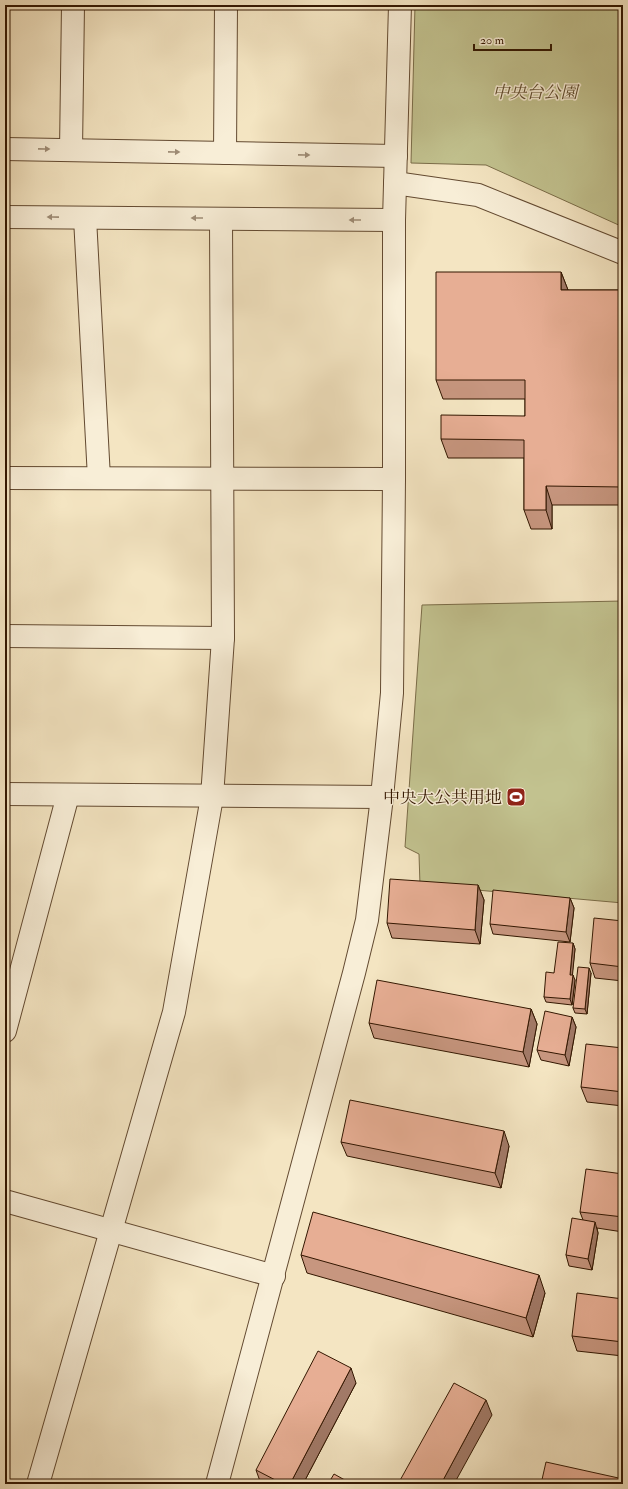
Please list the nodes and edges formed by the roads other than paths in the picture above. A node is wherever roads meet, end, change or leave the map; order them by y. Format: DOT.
graph roads {
  1 [pos="73,5"];
  2 [pos="226,5"];
  3 [pos="400,5"];
  4 [pos="5,149"];
  5 [pos="71,150"];
  6 [pos="225,153"];
  7 [pos="396,156"];
  8 [pos="395,183"];
  9 [pos="5,217"];
  10 [pos="85,218"];
  11 [pos="221,219"];
  12 [pos="394,220"];
  13 [pos="623,253"];
  14 [pos="5,478"];
  15 [pos="99,478"];
  16 [pos="223,478"];
  17 [pos="394,479"];
  18 [pos="5,636"];
  19 [pos="223,638"];
  20 [pos="5,794"];
  21 [pos="68,795"];
  22 [pos="212,797"];
  23 [pos="382,797"];
  24 [pos="6,1024"];
  25 [pos="5,1201"];
  26 [pos="111,1230"];
  27 [pos="274,1276"];
  28 [pos="38,1484"];
  29 [pos="217,1484"];
  1 -- 5 [label="street"];
  2 -- 6 [label="street"];
  3 -- 7 [label="street"];
  4 -- 5 [label="street, one-way"];
  5 -- 6 [label="street, one-way"];
  6 -- 7 [label="street, one-way"];
  7 -- 8 [label="street"];
  8 -- 12 [label="street"];
  8 -- 13 [label="street"];
  10 -- 9 [label="street, one-way"];
  11 -- 10 [label="street, one-way"];
  10 -- 15 [label="street"];
  12 -- 11 [label="street, one-way"];
  11 -- 16 [label="street"];
  12 -- 17 [label="street"];
  14 -- 15 [label="street"];
  15 -- 16 [label="street"];
  16 -- 17 [label="street"];
  16 -- 19 [label="street"];
  17 -- 23 [label="street"];
  18 -- 19 [label="street"];
  19 -- 22 [label="street"];
  20 -- 21 [label="street"];
  21 -- 22 [label="street"];
  21 -- 24 [label="street"];
  22 -- 23 [label="street"];
  22 -- 26 [label="street"];
  23 -- 27 [label="street"];
  25 -- 26 [label="street"];
  26 -- 27 [label="street"];
  26 -- 28 [label="street"];
  27 -- 29 [label="street"];
}
